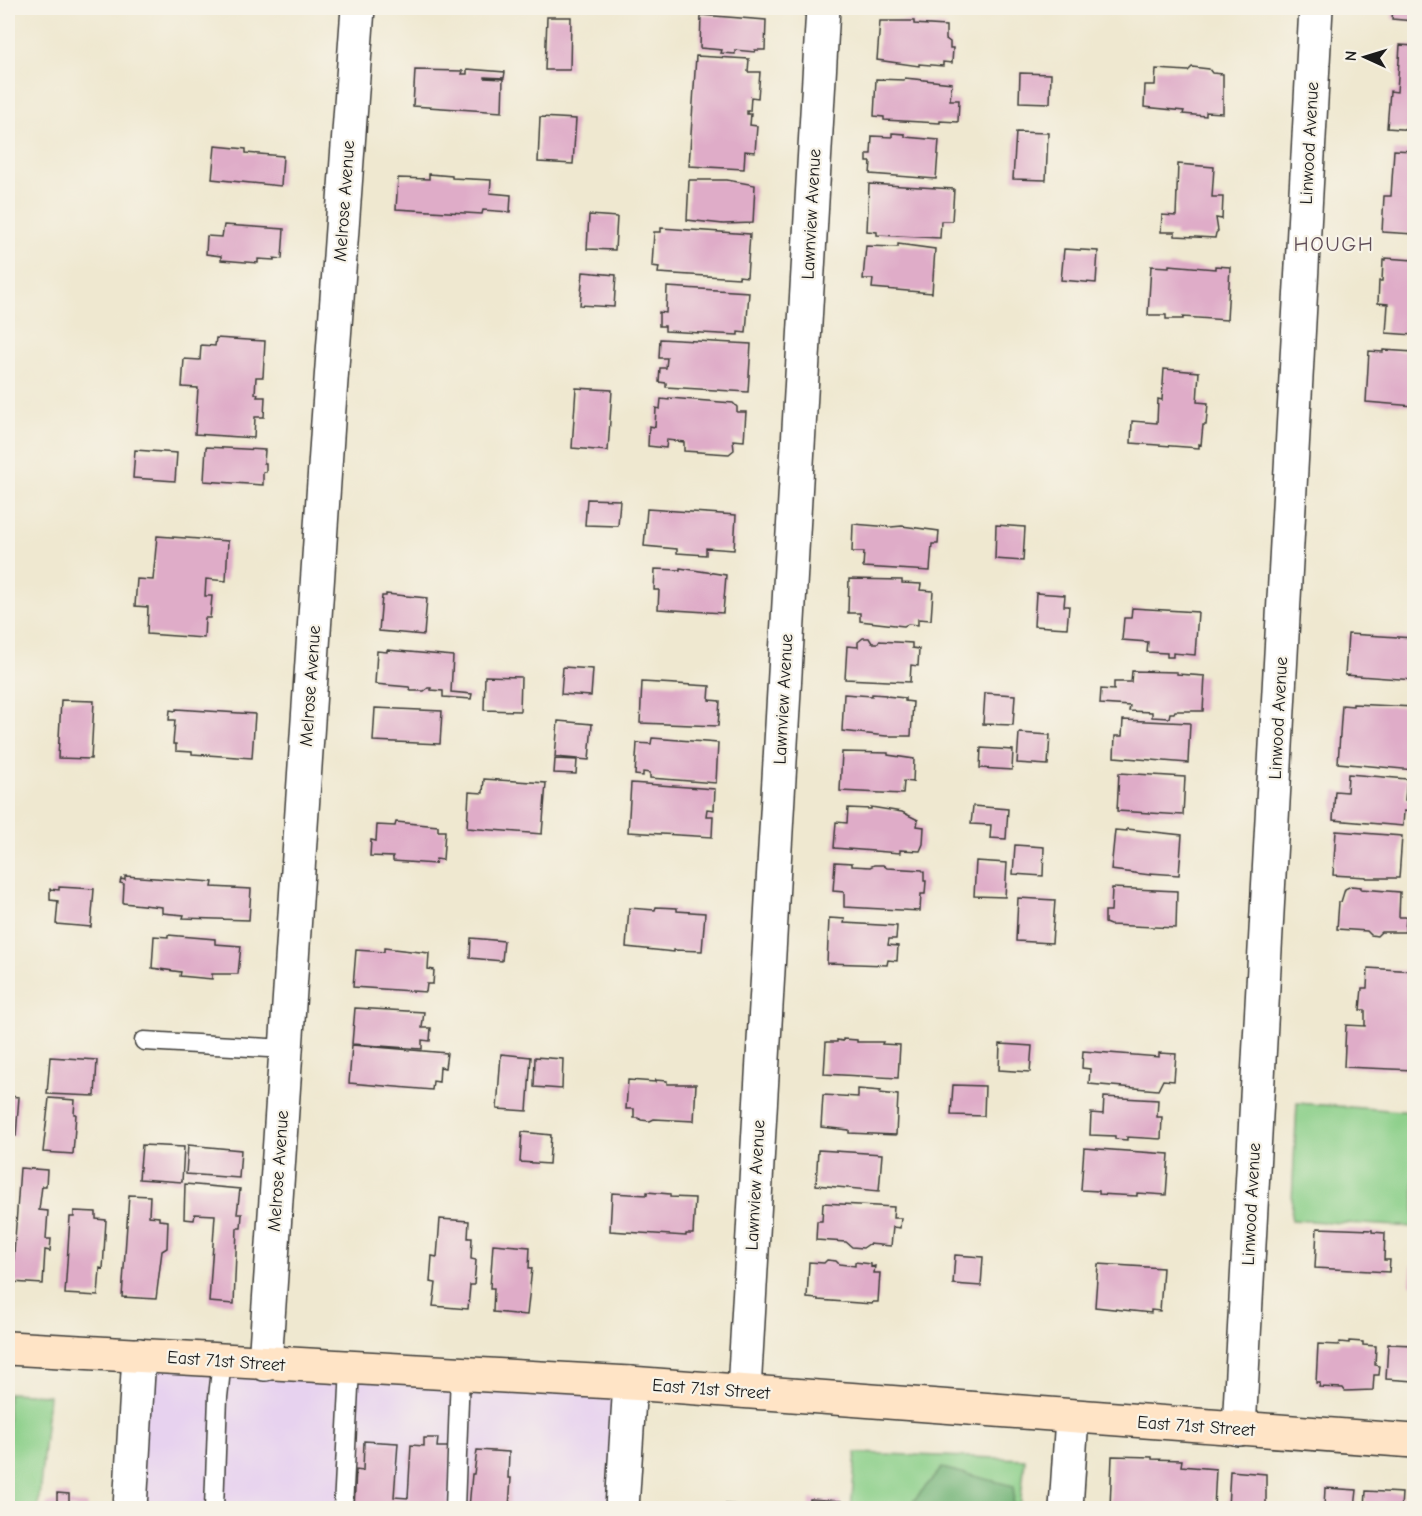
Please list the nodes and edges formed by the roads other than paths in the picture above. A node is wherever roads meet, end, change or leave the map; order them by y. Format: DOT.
graph roads {
  1 [pos="358,8"];
  2 [pos="823,8"];
  3 [pos="1316,8"];
  4 [pos="144,1041"];
  5 [pos="286,1049"];
  6 [pos="8,1348"];
  7 [pos="139,1355"];
  8 [pos="222,1361"];
  9 [pos="265,1364"];
  10 [pos="350,1368"];
  11 [pos="460,1374"];
  12 [pos="630,1383"];
  13 [pos="744,1391"];
  14 [pos="1072,1417"];
  15 [pos="1239,1429"];
  16 [pos="1414,1441"];
  17 [pos="130,1509"];
  18 [pos="214,1509"];
  19 [pos="343,1509"];
  20 [pos="455,1509"];
  21 [pos="622,1509"];
  22 [pos="1066,1509"];
  1 -- 5 [label="street, Melrose Avenue"];
  2 -- 13 [label="street, Lawnview Avenue"];
  3 -- 15 [label="street, Linwood Avenue"];
  4 -- 5 [label="lane"];
  5 -- 9 [label="street, Melrose Avenue"];
  6 -- 7 [label="street, East 71st Street"];
  7 -- 8 [label="street, East 71st Street"];
  7 -- 17 [label="street"];
  8 -- 9 [label="street, East 71st Street"];
  8 -- 18 [label="lane"];
  9 -- 10 [label="street, East 71st Street"];
  10 -- 11 [label="street, East 71st Street"];
  10 -- 19 [label="lane"];
  11 -- 12 [label="street, East 71st Street"];
  11 -- 20 [label="lane"];
  12 -- 13 [label="street, East 71st Street"];
  12 -- 21 [label="street"];
  13 -- 14 [label="street, East 71st Street"];
  14 -- 15 [label="street, East 71st Street"];
  14 -- 22 [label="street"];
  15 -- 16 [label="street, East 71st Street"];
}
